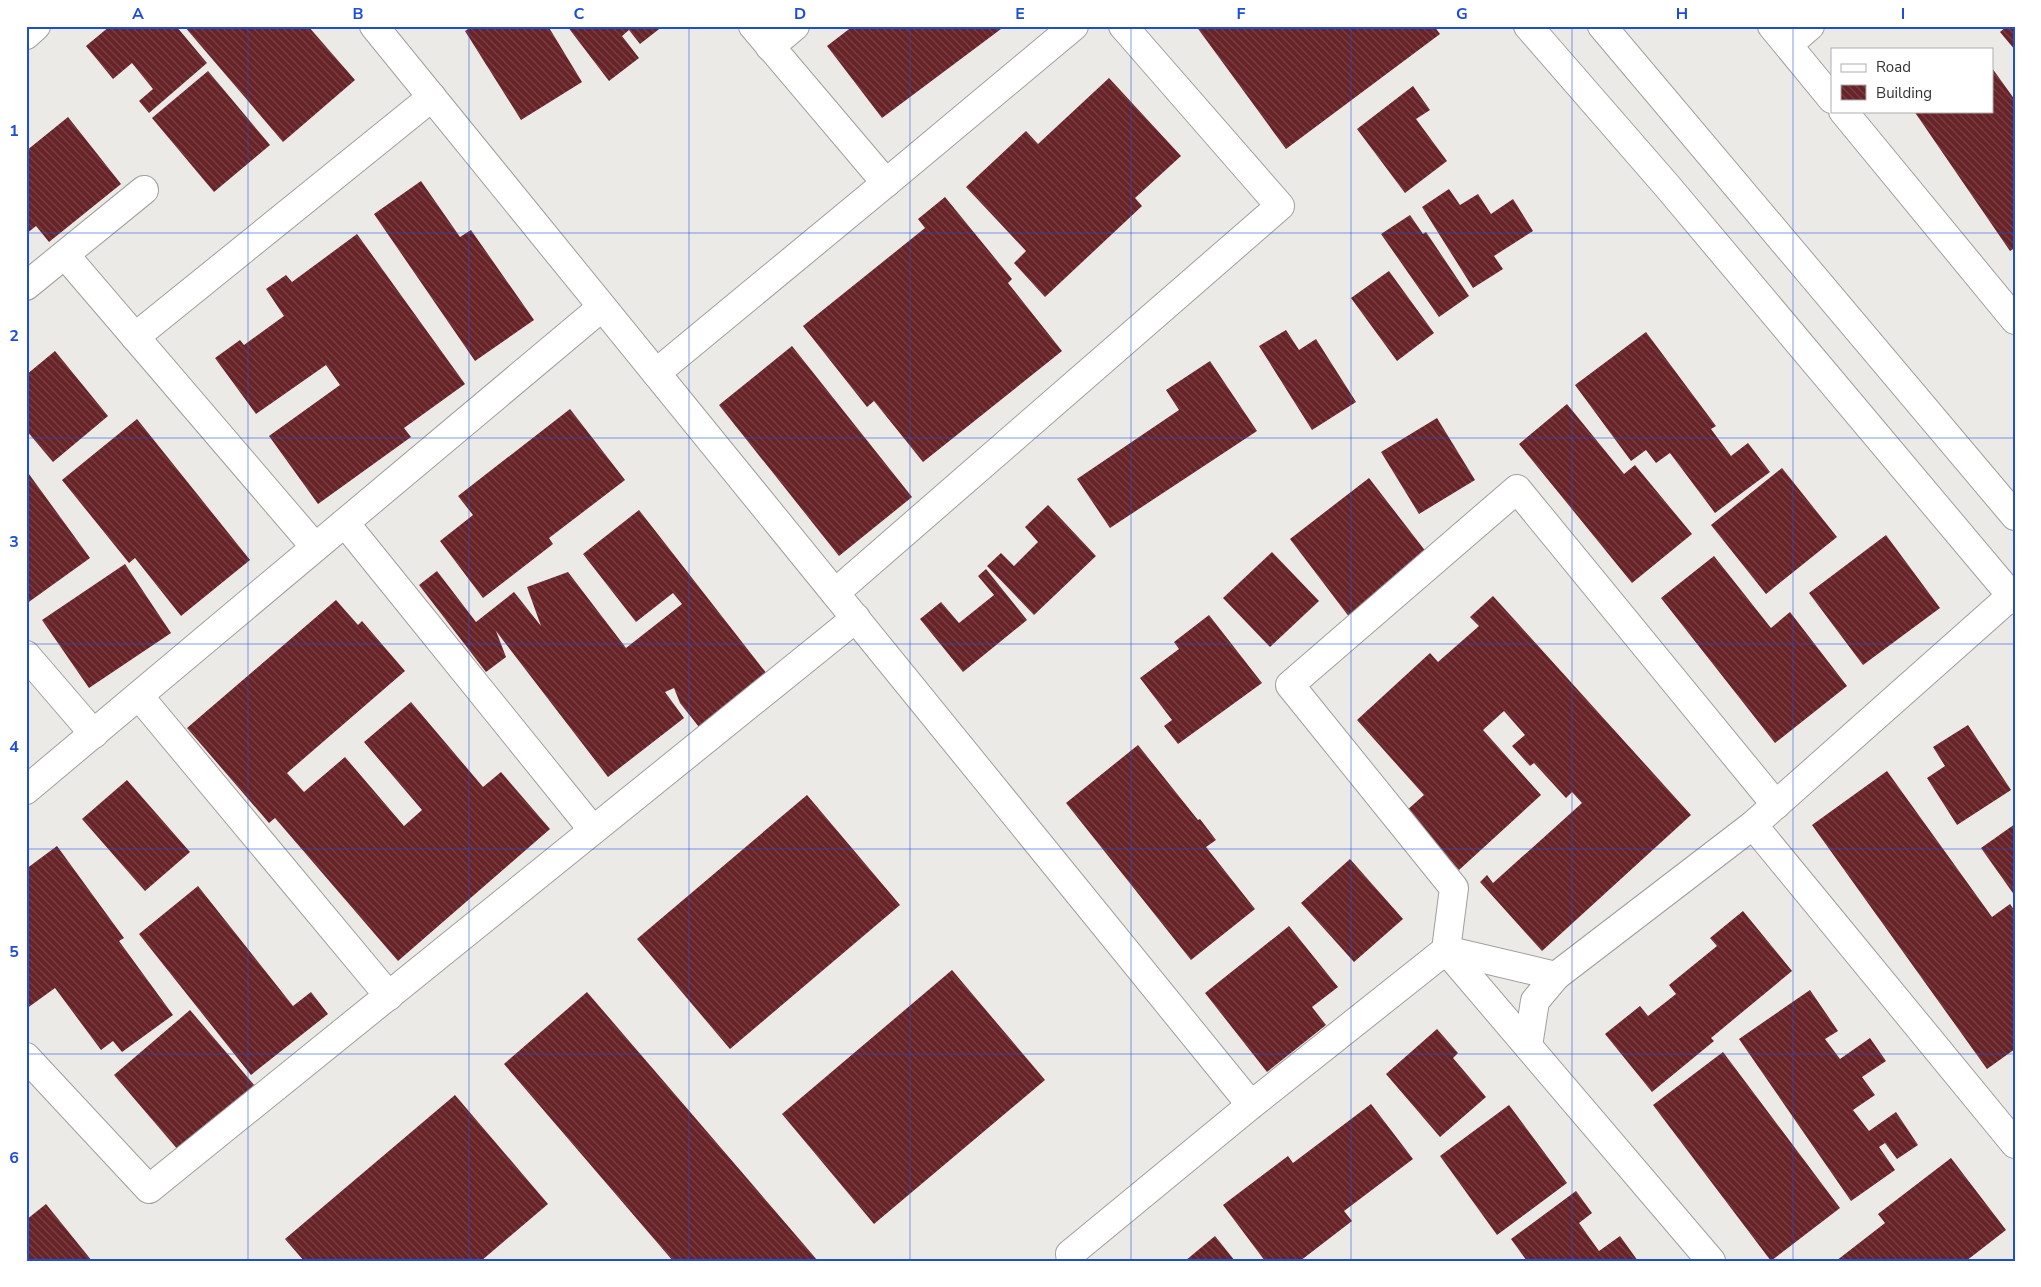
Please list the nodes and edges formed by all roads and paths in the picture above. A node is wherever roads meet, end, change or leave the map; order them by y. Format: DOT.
graph roads {
  1 [pos="36,26"];
  2 [pos="374,26"];
  3 [pos="795,26"];
  4 [pos="1074,26"];
  5 [pos="1123,26"];
  6 [pos="1528,26"];
  7 [pos="1602,26"];
  8 [pos="1810,26"];
  9 [pos="26,35"];
  10 [pos="762,36"];
  11 [pos="1780,36"];
  12 [pos="432,97"];
  13 [pos="1831,98"];
  14 [pos="1844,112"];
  15 [pos="886,183"];
  16 [pos="144,190"];
  17 [pos="65,255"];
  18 [pos="26,286"];
  19 [pos="602,307"];
  20 [pos="2015,320"];
  21 [pos="135,337"];
  22 [pos="656,372"];
  23 [pos="2015,516"];
  24 [pos="345,523"];
  25 [pos="315,547"];
  26 [pos="835,593"];
  27 [pos="2013,598"];
  28 [pos="856,618"];
  29 [pos="26,655"];
  30 [pos="139,696"];
  31 [pos="94,734"];
  32 [pos="26,790"];
  33 [pos="1776,805"];
  34 [pos="1753,825"];
  35 [pos="593,830"];
  36 [pos="1446,950"];
  37 [pos="1556,976"];
  38 [pos="389,996"];
  39 [pos="1528,1046"];
  40 [pos="26,1057"];
  41 [pos="1252,1105"];
  42 [pos="2015,1144"];
  43 [pos="1071,1261"];
  44 [pos="1711,1261"];
  1 -- 9 [label="street"];
  2 -- 12 [label="street"];
  3 -- 10 [label="street"];
  4 -- 15 [label="street"];
  5 -- 26 [label="street"];
  6 -- 27 [label="street"];
  7 -- 23 [label="street"];
  8 -- 11 [label="street"];
  10 -- 15 [label="street"];
  11 -- 13 [label="street"];
  12 -- 19 [label="street"];
  12 -- 21 [label="street"];
  14 -- 20 [label="street"];
  15 -- 22 [label="street"];
  16 -- 17 [label="street"];
  17 -- 18 [label="street"];
  17 -- 21 [label="street"];
  19 -- 22 [label="street"];
  19 -- 24 [label="street"];
  21 -- 25 [label="street"];
  22 -- 26 [label="street"];
  24 -- 25 [label="street"];
  24 -- 35 [label="street"];
  25 -- 30 [label="street"];
  26 -- 28 [label="street"];
  27 -- 33 [label="street"];
  28 -- 35 [label="street"];
  28 -- 41 [label="street"];
  29 -- 31 [label="street"];
  30 -- 31 [label="street"];
  30 -- 38 [label="street"];
  31 -- 32 [label="street"];
  33 -- 34 [label="street"];
  33 -- 36 [label="street"];
  34 -- 37 [label="street"];
  34 -- 42 [label="street"];
  35 -- 38 [label="street"];
  36 -- 37 [label="street"];
  36 -- 39 [label="street"];
  36 -- 41 [label="street"];
  37 -- 39 [label="street"];
  38 -- 40 [label="street"];
  39 -- 44 [label="street"];
  41 -- 43 [label="street"];
}
